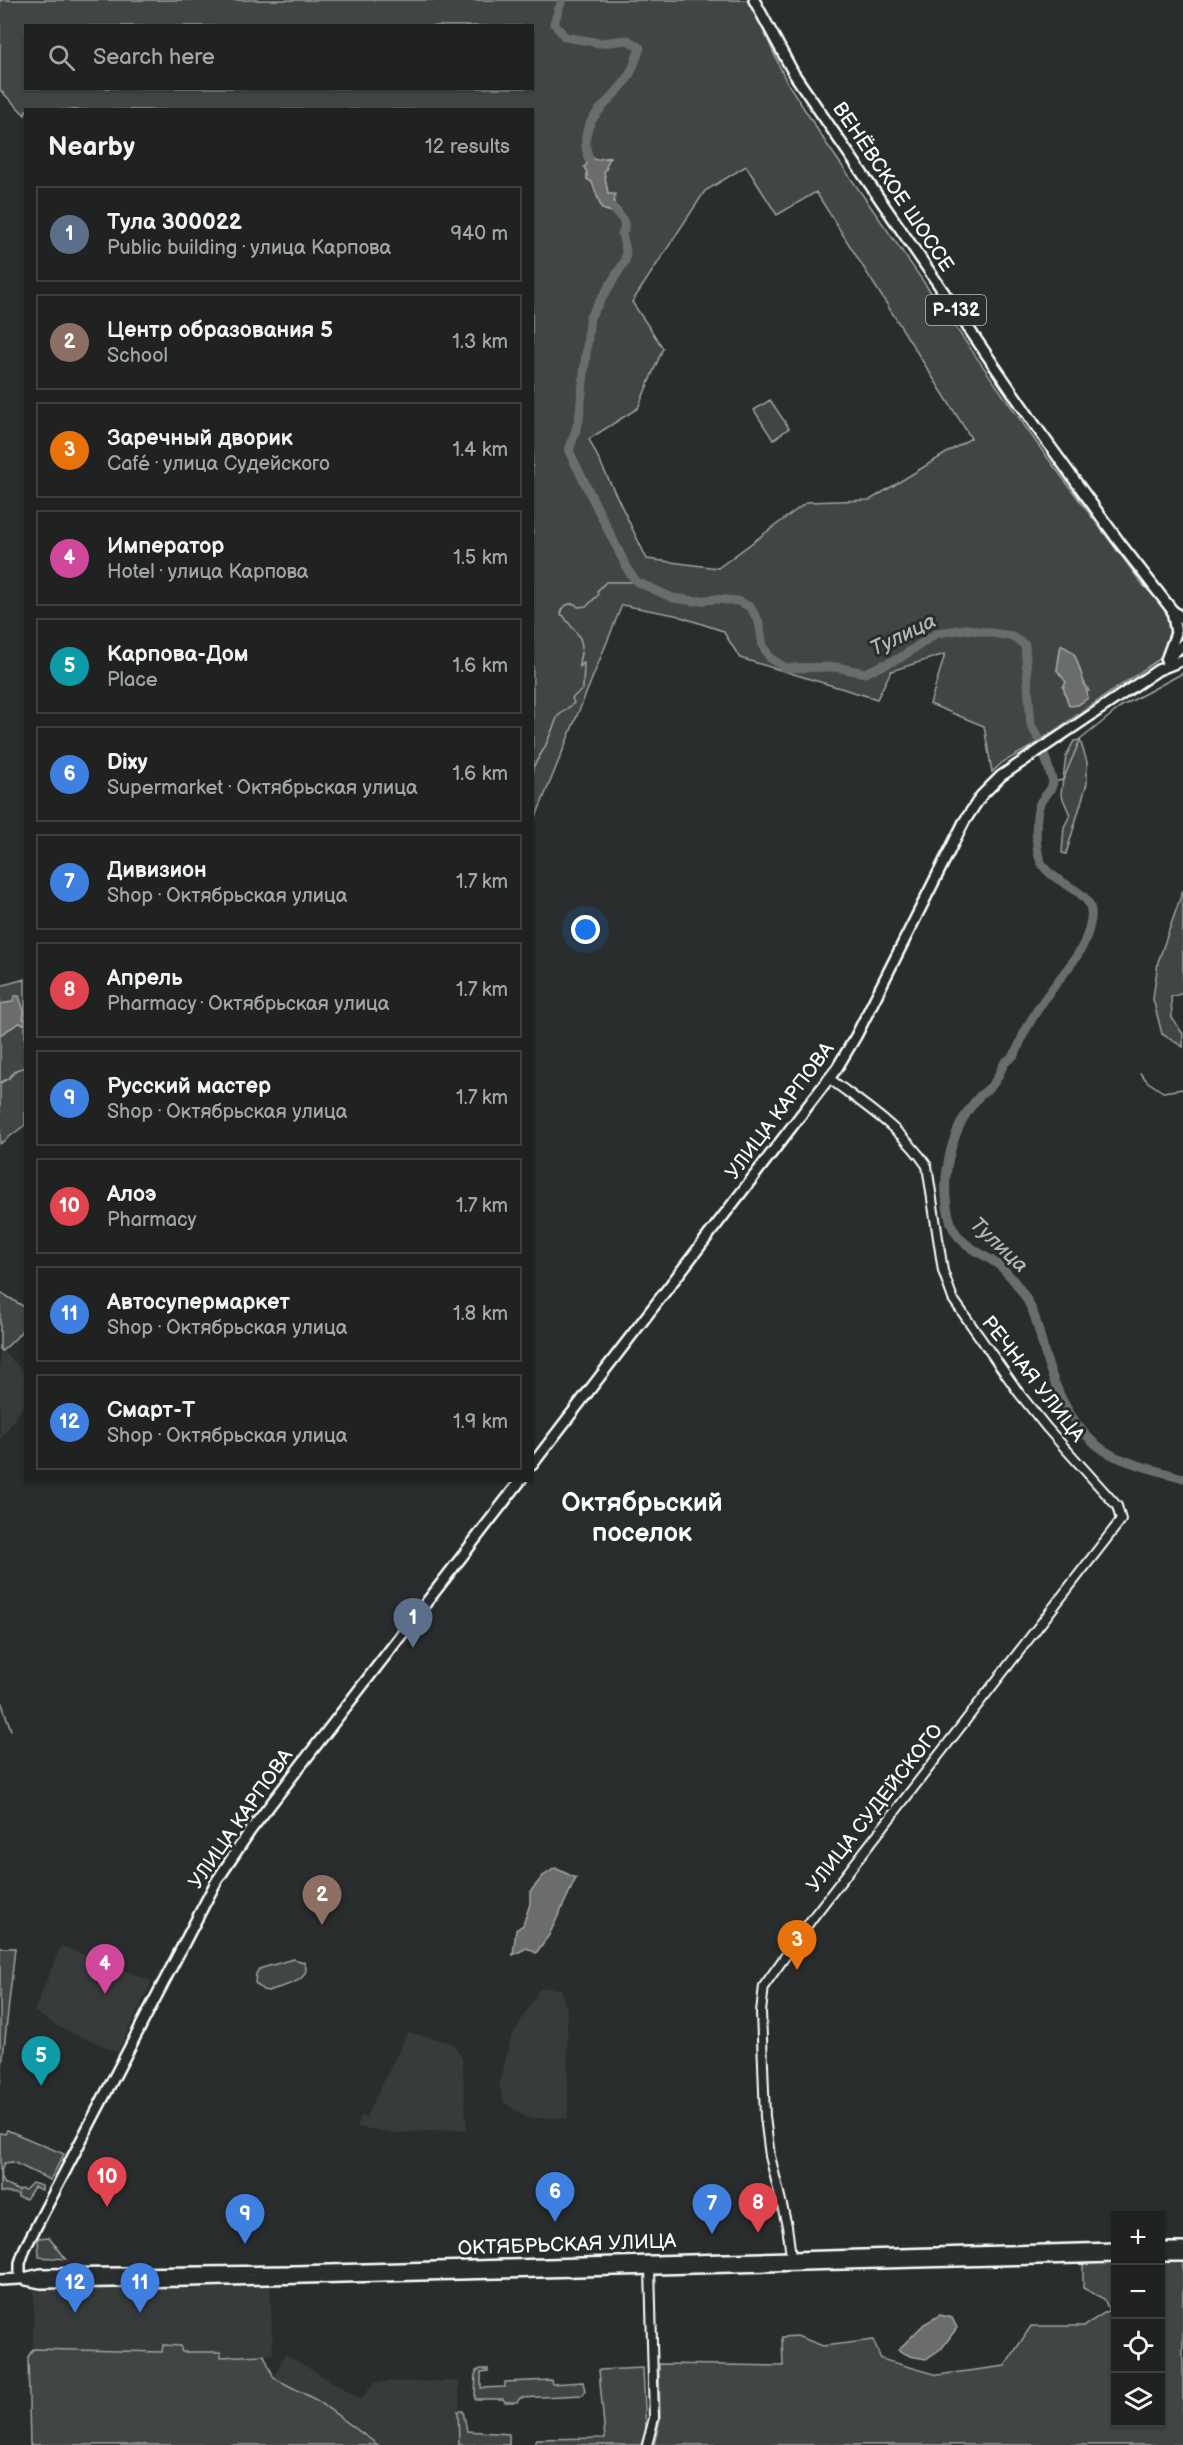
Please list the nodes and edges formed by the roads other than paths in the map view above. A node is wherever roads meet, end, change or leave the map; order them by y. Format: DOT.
graph roads {
  1 [pos="754,0"];
  2 [pos="1172,610"];
  3 [pos="1183,619"];
  4 [pos="1183,644"];
  5 [pos="1166,660"];
  6 [pos="1183,660"];
  7 [pos="1158,670"];
  8 [pos="830,1079"];
  9 [pos="534,1462"];
  10 [pos="519,1482"];
  11 [pos="1121,1514"];
  12 [pos="1111,2248"];
  13 [pos="1165,2248"];
  14 [pos="1183,2248"];
  15 [pos="1165,2256"];
  16 [pos="1183,2256"];
  17 [pos="1111,2257"];
  18 [pos="791,2261"];
  19 [pos="649,2264"];
  20 [pos="20,2279"];
  21 [pos="0,2280"];
  22 [pos="647,2445"];
  1 -- 2 [label="main road, ВЕНЁВСКОЕ ШОССЕ / Р-132"];
  2 -- 3 [label="main road, ВЕНЁВСКОЕ ШОССЕ / Р-132"];
  2 -- 5 [label="main road"];
  4 -- 5 [label="main road"];
  5 -- 7 [label="main road"];
  6 -- 7 [label="main road"];
  7 -- 8 [label="main road, УЛИЦА КАРПОВА"];
  8 -- 9 [label="main road, УЛИЦА КАРПОВА"];
  8 -- 11 [label="street, РЕЧНАЯ УЛИЦА"];
  10 -- 20 [label="main road, УЛИЦА КАРПОВА"];
  11 -- 18 [label="street, УЛИЦА СУДЕЙСКОГО"];
  12 -- 18 [label="main road, ОКТЯБРЬСКАЯ УЛИЦА"];
  13 -- 14 [label="main road"];
  15 -- 16 [label="main road"];
  17 -- 18 [label="main road, ОКТЯБРЬСКАЯ УЛИЦА"];
  18 -- 19 [label="main road, ОКТЯБРЬСКАЯ УЛИЦА"];
  19 -- 20 [label="main road, ОКТЯБРЬСКАЯ УЛИЦА"];
  19 -- 22 [label="street"];
  20 -- 21 [label="main road, ОКТЯБРЬСКАЯ УЛИЦА"];
}
